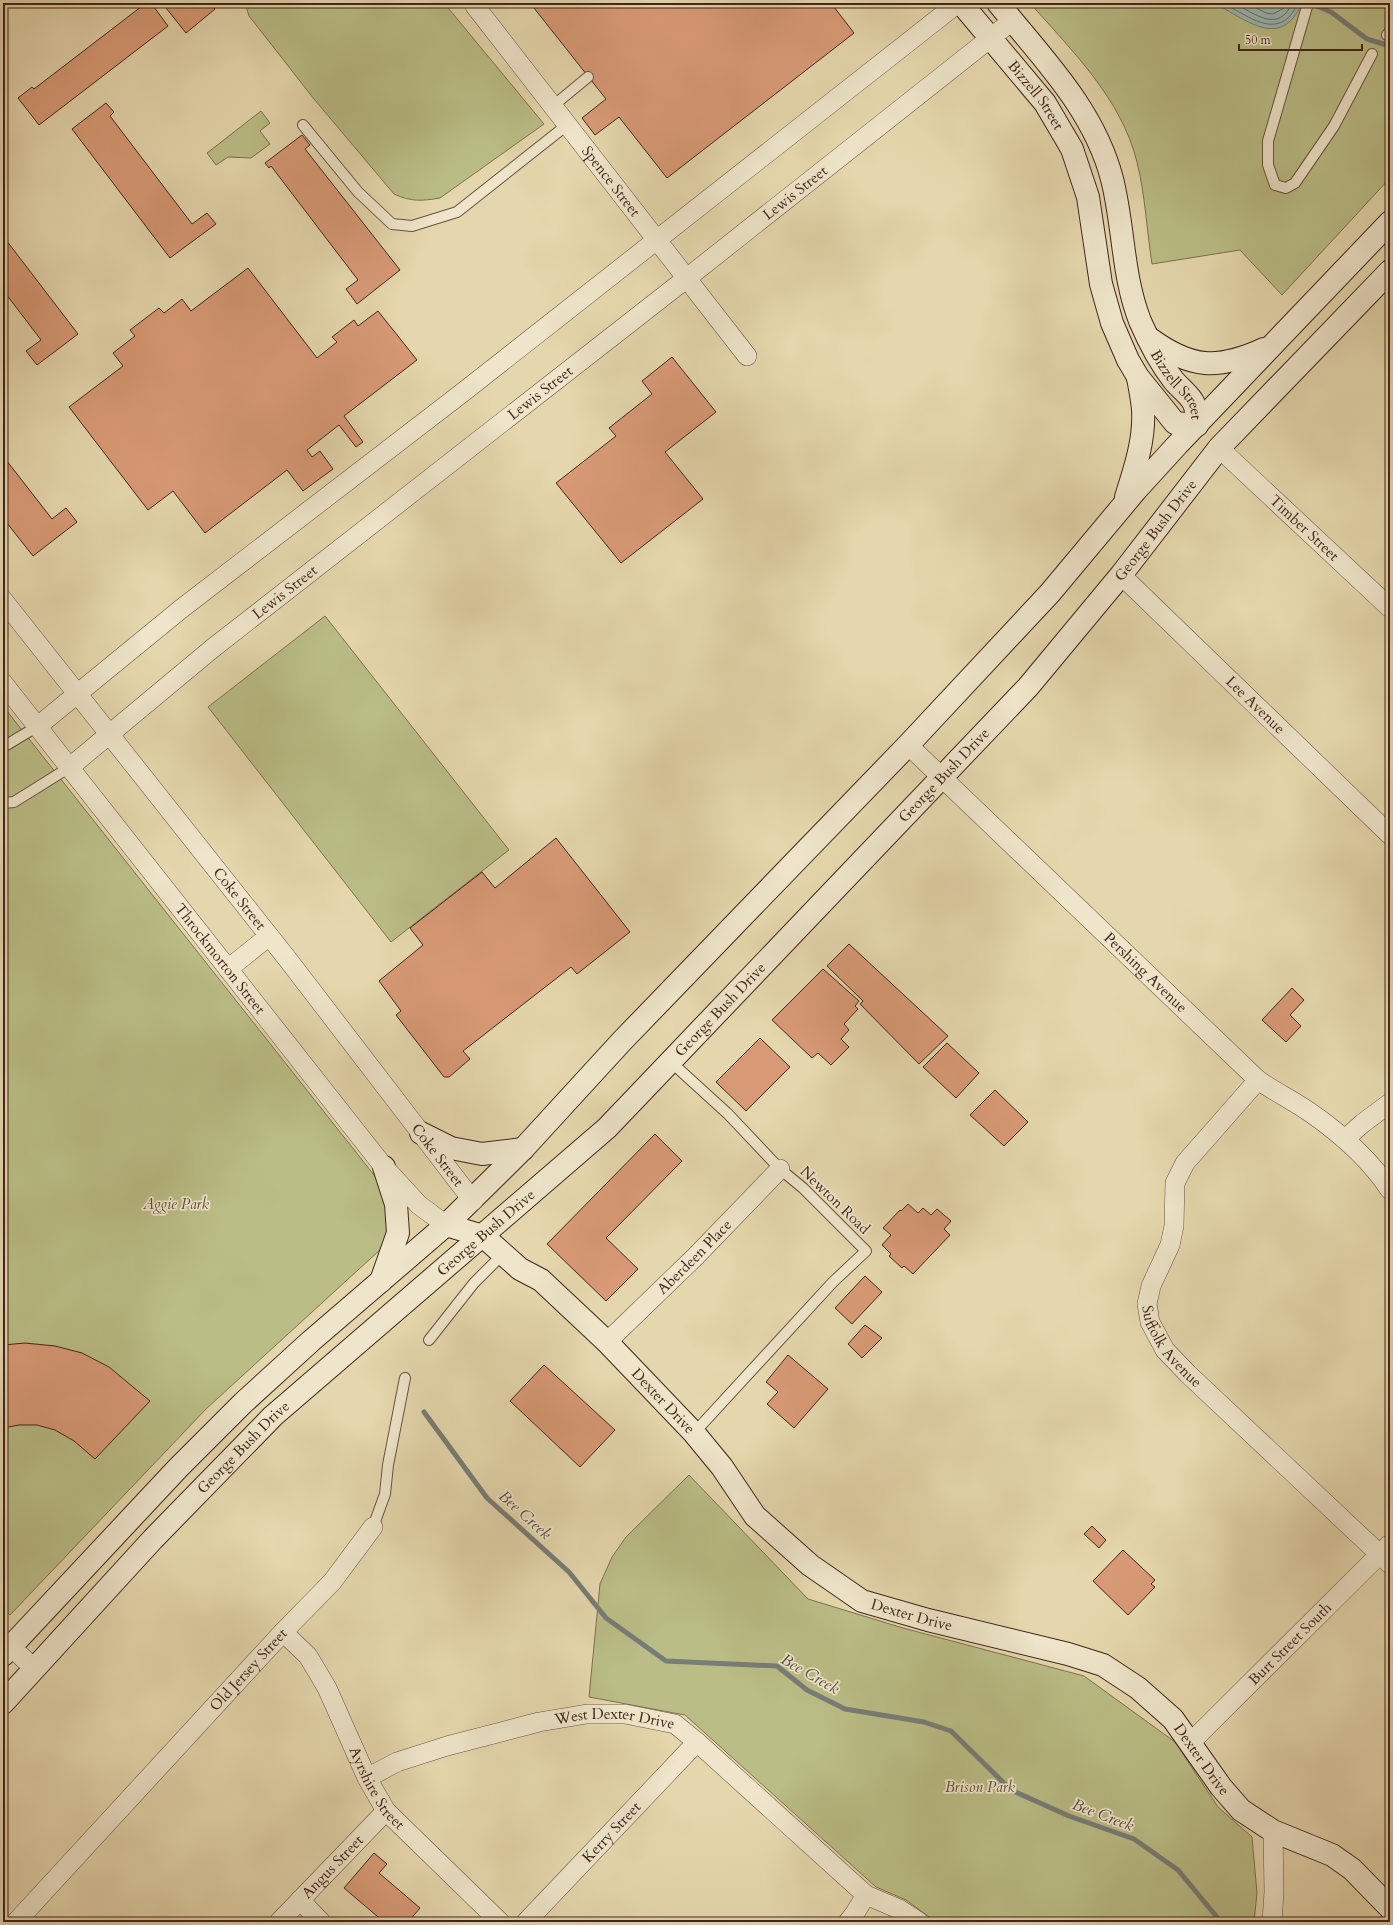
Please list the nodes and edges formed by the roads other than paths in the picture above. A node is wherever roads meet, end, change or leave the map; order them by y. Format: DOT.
graph roads {
  1 [pos="958,3"];
  2 [pos="961,3"];
  3 [pos="998,3"];
  4 [pos="1308,3"];
  5 [pos="477,5"];
  6 [pos="1012,21"];
  7 [pos="990,39"];
  8 [pos="1372,54"];
  9 [pos="588,77"];
  10 [pos="553,106"];
  11 [pos="567,124"];
  12 [pos="303,125"];
  13 [pos="1390,222"];
  14 [pos="656,239"];
  15 [pos="1390,271"];
  16 [pos="687,278"];
  17 [pos="1146,335"];
  18 [pos="1272,346"];
  19 [pos="747,356"];
  20 [pos="1138,377"];
  21 [pos="1197,425"];
  22 [pos="1219,448"];
  23 [pos="1123,505"];
  24 [pos="1121,575"];
  25 [pos="3,600"];
  26 [pos="1390,608"];
  27 [pos="3,682"];
  28 [pos="77,695"];
  29 [pos="38,726"];
  30 [pos="111,734"];
  31 [pos="908,745"];
  32 [pos="3,747"];
  33 [pos="70,767"];
  34 [pos="942,779"];
  35 [pos="3,803"];
  36 [pos="1390,835"];
  37 [pos="269,936"];
  38 [pos="228,969"];
  39 [pos="671,1062"];
  40 [pos="1258,1080"];
  41 [pos="1390,1103"];
  42 [pos="421,1133"];
  43 [pos="1345,1139"];
  44 [pos="523,1150"];
  45 [pos="384,1167"];
  46 [pos="780,1169"];
  47 [pos="1390,1190"];
  48 [pos="473,1201"];
  49 [pos="446,1225"];
  50 [pos="483,1236"];
  51 [pos="503,1254"];
  52 [pos="381,1281"];
  53 [pos="429,1340"];
  54 [pos="607,1342"];
  55 [pos="405,1378"];
  56 [pos="694,1433"];
  57 [pos="374,1527"];
  58 [pos="1387,1554"];
  59 [pos="283,1632"];
  60 [pos="5,1648"];
  61 [pos="34,1668"];
  62 [pos="3,1703"];
  63 [pos="697,1742"];
  64 [pos="1190,1742"];
  65 [pos="367,1778"];
  66 [pos="386,1811"];
  67 [pos="1273,1831"];
  68 [pos="866,1895"];
  69 [pos="300,1900"];
  70 [pos="1390,1908"];
  71 [pos="16,1922"];
  72 [pos="279,1922"];
  73 [pos="322,1922"];
  74 [pos="500,1922"];
  75 [pos="526,1922"];
  76 [pos="848,1922"];
  77 [pos="919,1922"];
  78 [pos="1272,1922"];
  1 -- 14 [label="street"];
  2 -- 7 [label="main road, Bizzell Street"];
  3 -- 6 [label="main road, Bizzell Street"];
  4 -- 8 [label="lane"];
  5 -- 10 [label="street, Spence Street"];
  6 -- 7 [label="street, Lewis Street"];
  6 -- 17 [label="main road, Bizzell Street"];
  7 -- 16 [label="street, Lewis Street"];
  7 -- 20 [label="main road, Bizzell Street"];
  9 -- 10 [label="lane"];
  10 -- 11 [label="street, Spence Street"];
  11 -- 12 [label="lane"];
  11 -- 14 [label="street, Spence Street"];
  13 -- 18 [label="main road, George Bush Drive"];
  14 -- 16 [label="street, Spence Street"];
  14 -- 28 [label="street"];
  15 -- 22 [label="main road, George Bush Drive"];
  16 -- 19 [label="street, Spence Street"];
  16 -- 30 [label="street, Lewis Street"];
  17 -- 18 [label="main road"];
  17 -- 21 [label="main road, Bizzell Street"];
  18 -- 21 [label="main road, George Bush Drive"];
  20 -- 21 [label="main road, Bizzell Street"];
  20 -- 23 [label="main road"];
  21 -- 22 [label="main road"];
  21 -- 23 [label="main road, George Bush Drive"];
  22 -- 24 [label="main road, George Bush Drive"];
  22 -- 26 [label="street, Timber Street"];
  23 -- 31 [label="main road, George Bush Drive"];
  24 -- 34 [label="main road, George Bush Drive"];
  24 -- 36 [label="street, Lee Avenue"];
  25 -- 28 [label="street, Coke Street"];
  27 -- 29 [label="street, Throckmorton Street"];
  28 -- 29 [label="street"];
  28 -- 30 [label="street, Coke Street"];
  29 -- 32 [label="lane"];
  29 -- 33 [label="street, Throckmorton Street"];
  30 -- 33 [label="street, Lewis Street"];
  30 -- 37 [label="street, Coke Street"];
  31 -- 34 [label="street, Pershing Avenue"];
  31 -- 44 [label="main road, George Bush Drive"];
  33 -- 35 [label="lane"];
  33 -- 38 [label="street, Throckmorton Street"];
  34 -- 39 [label="main road, George Bush Drive"];
  34 -- 40 [label="street, Pershing Avenue"];
  37 -- 38 [label="street"];
  37 -- 42 [label="street, Coke Street"];
  38 -- 45 [label="street, Throckmorton Street"];
  39 -- 46 [label="lane, Newton Road"];
  39 -- 50 [label="main road, George Bush Drive"];
  40 -- 43 [label="street, Pershing Avenue"];
  40 -- 58 [label="street, Suffolk Avenue"];
  41 -- 43 [label="street"];
  42 -- 44 [label="main road"];
  42 -- 48 [label="street, Coke Street"];
  43 -- 47 [label="street, Pershing Avenue"];
  44 -- 48 [label="main road, George Bush Drive"];
  45 -- 49 [label="street, Throckmorton Street"];
  45 -- 52 [label="main road"];
  46 -- 54 [label="street, Aberdeen Place"];
  46 -- 56 [label="lane, Newton Road"];
  48 -- 49 [label="main road, George Bush Drive"];
  48 -- 50 [label="main road"];
  49 -- 50 [label="main road"];
  49 -- 52 [label="main road, George Bush Drive"];
  50 -- 51 [label="main road, Dexter Drive"];
  50 -- 61 [label="main road, George Bush Drive"];
  51 -- 53 [label="lane"];
  51 -- 54 [label="main road, Dexter Drive"];
  52 -- 60 [label="main road, George Bush Drive"];
  54 -- 56 [label="main road, Dexter Drive"];
  55 -- 57 [label="lane, Old Jersey Street"];
  56 -- 64 [label="main road, Dexter Drive"];
  57 -- 59 [label="street, Old Jersey Street"];
  58 -- 64 [label="street, Burt Street South"];
  59 -- 65 [label="street, Ayrshire Street"];
  59 -- 71 [label="street, Old Jersey Street"];
  60 -- 61 [label="street"];
  61 -- 62 [label="main road, George Bush Drive"];
  63 -- 65 [label="street, West Dexter Drive"];
  63 -- 68 [label="street, West Dexter Drive"];
  63 -- 75 [label="street, Kerry Street"];
  64 -- 67 [label="main road, Dexter Drive"];
  65 -- 66 [label="street, Ayrshire Street"];
  66 -- 69 [label="street, Angus Street"];
  66 -- 74 [label="street, Ayrshire Street"];
  67 -- 70 [label="main road, Dexter Drive"];
  67 -- 78 [label="street"];
  68 -- 76 [label="street"];
  68 -- 77 [label="street, West Dexter Drive"];
  69 -- 72 [label="street, Angus Street"];
  69 -- 73 [label="street"];
}
